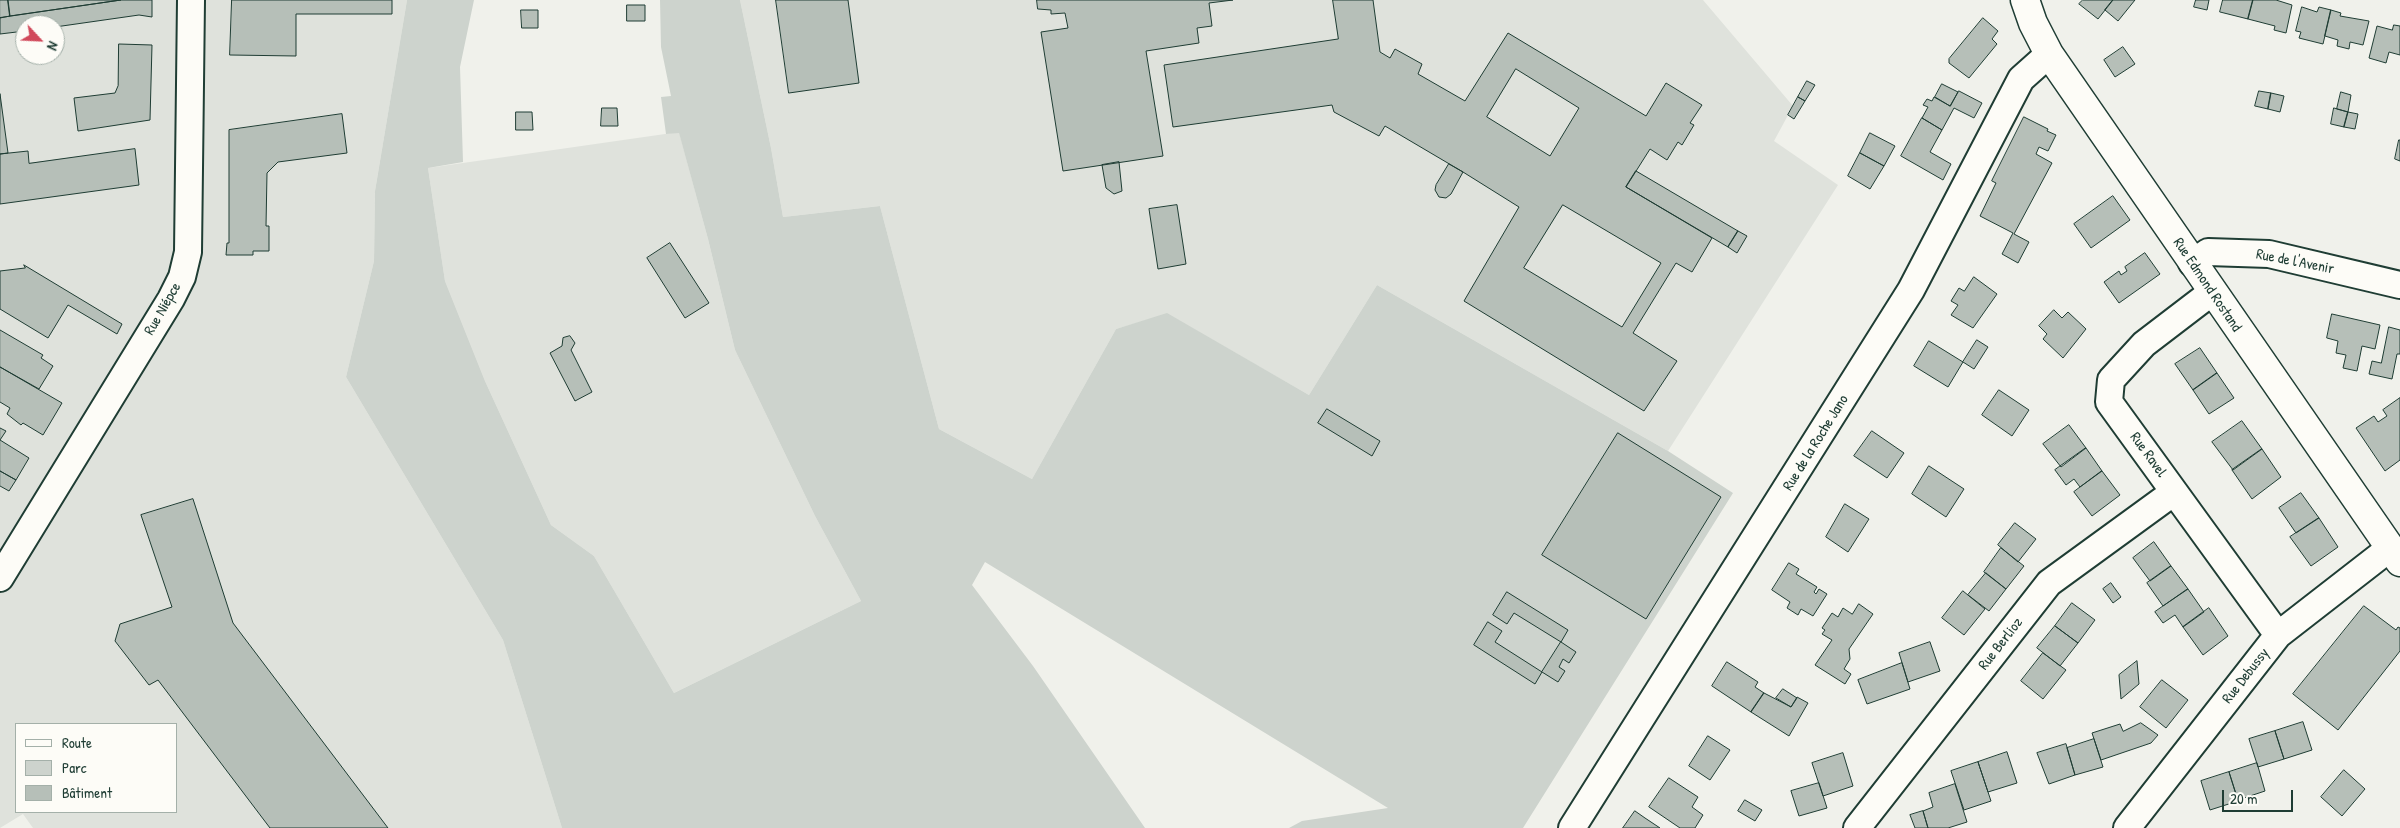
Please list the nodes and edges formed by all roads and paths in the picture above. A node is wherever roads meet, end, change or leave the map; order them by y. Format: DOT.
graph roads {
  1 [pos="190,0"];
  2 [pos="2026,0"];
  3 [pos="2049,54"];
  4 [pos="2192,263"];
  5 [pos="2400,285"];
  6 [pos="2212,292"];
  7 [pos="2174,492"];
  8 [pos="2395,555"];
  9 [pos="0,578"];
  10 [pos="2278,635"];
  11 [pos="1572,828"];
  12 [pos="1858,828"];
  13 [pos="2127,828"];
  1 -- 9 [label="street, Rue Niépce"];
  2 -- 3 [label="street, Rue Edmond Rostand"];
  3 -- 4 [label="street, Rue Edmond Rostand"];
  3 -- 11 [label="street, Rue de la Roche Jano"];
  4 -- 5 [label="street, Rue de l'Avenir"];
  4 -- 6 [label="street, Rue Edmond Rostand"];
  6 -- 7 [label="street, Rue Ravel"];
  6 -- 8 [label="street, Rue Edmond Rostand"];
  7 -- 10 [label="street, Rue Ravel"];
  7 -- 12 [label="street, Rue Berlioz"];
  8 -- 10 [label="street, Rue Debussy"];
  10 -- 13 [label="street, Rue Debussy"];
}
